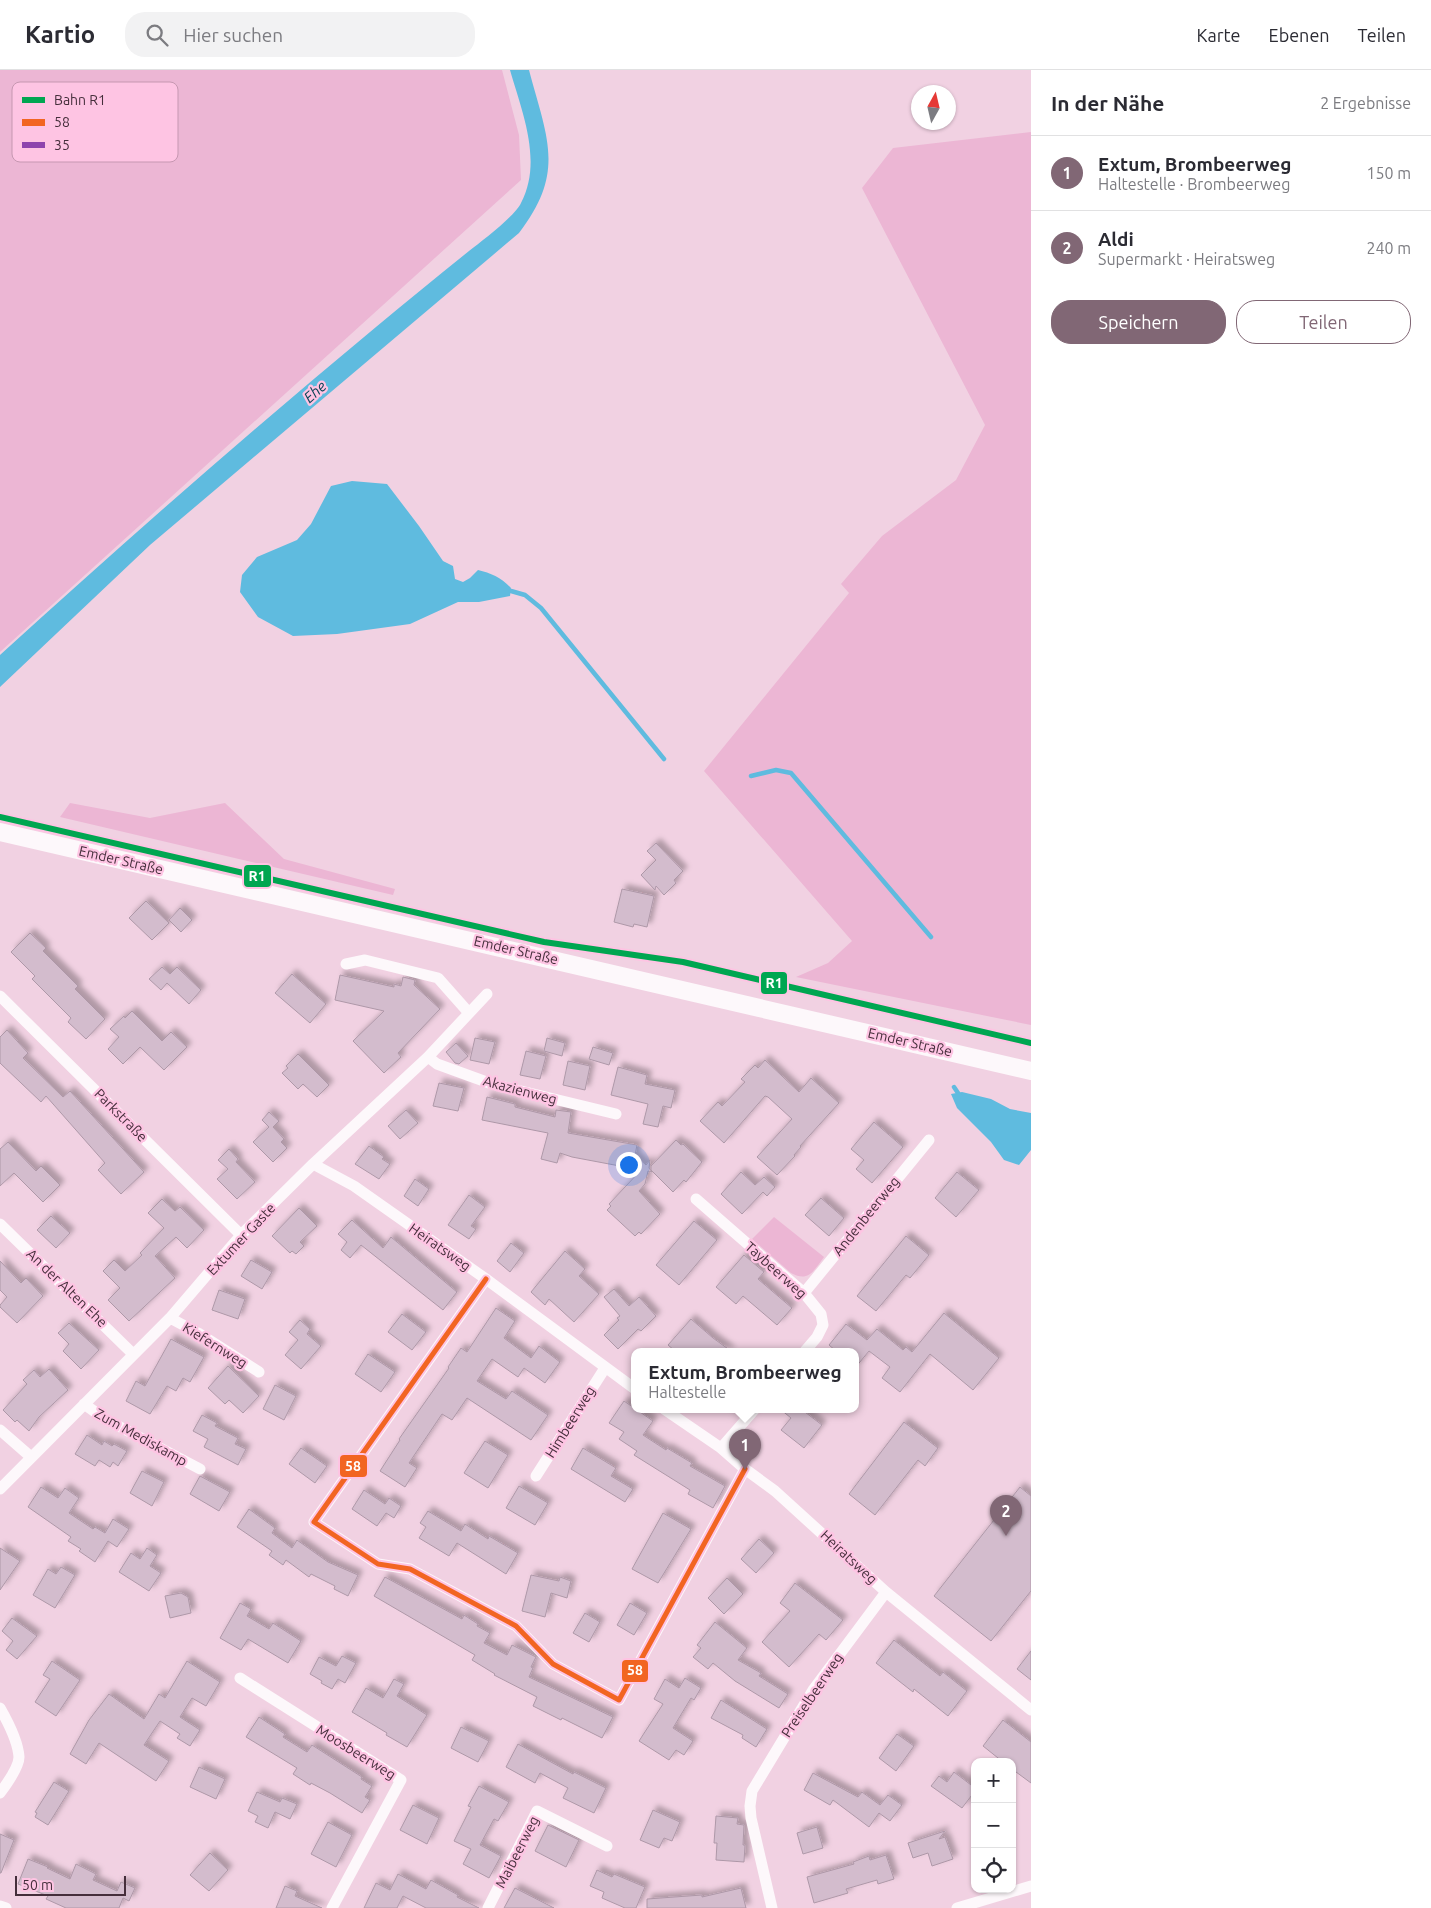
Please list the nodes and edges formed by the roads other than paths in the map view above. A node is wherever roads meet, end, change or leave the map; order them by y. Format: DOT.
graph roads {
  1 [pos="0,832"];
  2 [pos="346,964"];
  3 [pos="487,994"];
  4 [pos="0,996"];
  5 [pos="469,1013"];
  6 [pos="428,1057"];
  7 [pos="1031,1070"];
  8 [pos="616,1114"];
  9 [pos="929,1140"];
  10 [pos="313,1164"];
  11 [pos="696,1199"];
  12 [pos="0,1224"];
  13 [pos="241,1235"];
  14 [pos="486,1279"];
  15 [pos="804,1293"];
  16 [pos="170,1318"];
  17 [pos="808,1348"];
  18 [pos="133,1354"];
  19 [pos="605,1368"];
  20 [pos="259,1372"];
  21 [pos="631,1386"];
  22 [pos="84,1404"];
  23 [pos="670,1413"];
  24 [pos="753,1413"];
  25 [pos="0,1430"];
  26 [pos="722,1448"];
  27 [pos="31,1457"];
  28 [pos="200,1469"];
  29 [pos="745,1469"];
  30 [pos="536,1476"];
  31 [pos="0,1489"];
  32 [pos="886,1592"];
  33 [pos="240,1678"];
  34 [pos="0,1708"];
  35 [pos="1031,1710"];
  36 [pos="0,1792"];
  37 [pos="607,1846"];
  38 [pos="1031,1886"];
  39 [pos="0,1906"];
  40 [pos="6,1908"];
  41 [pos="332,1908"];
  42 [pos="488,1908"];
  43 [pos="772,1908"];
  44 [pos="958,1908"];
  1 -- 7 [label="main road, Emder Straße"];
  2 -- 5 [label="street"];
  3 -- 5 [label="street, Extumer Gaste"];
  4 -- 13 [label="street, Parkstraße"];
  5 -- 6 [label="street, Extumer Gaste"];
  6 -- 8 [label="street, Akazienweg"];
  6 -- 10 [label="street, Extumer Gaste"];
  9 -- 15 [label="street, Andenbeerweg"];
  10 -- 13 [label="street, Extumer Gaste"];
  10 -- 14 [label="street, Heiratsweg"];
  11 -- 15 [label="street, Taybeerweg"];
  12 -- 18 [label="street, An der Alten Ehe"];
  13 -- 16 [label="street, Extumer Gaste"];
  14 -- 19 [label="street, Heiratsweg"];
  14 -- 29 [label="street"];
  15 -- 17 [label="street, Taybeerweg"];
  16 -- 18 [label="street, Extumer Gaste"];
  16 -- 20 [label="street, Kiefernweg"];
  18 -- 22 [label="street, Extumer Gaste"];
  19 -- 21 [label="street, Heiratsweg"];
  19 -- 30 [label="street, Himbeerweg"];
  22 -- 27 [label="street, Extumer Gaste"];
  22 -- 28 [label="street, Zum Mediskamp"];
  23 -- 26 [label="street, Heiratsweg"];
  24 -- 26 [label="street"];
  25 -- 27 [label="street"];
  26 -- 29 [label="street, Heiratsweg"];
  27 -- 31 [label="street, Extumer Gaste"];
  29 -- 32 [label="street, Heiratsweg"];
  32 -- 35 [label="street, Heiratsweg"];
  32 -- 43 [label="street, Preiselbeerweg"];
  33 -- 41 [label="street, Moosbeerweg"];
  34 -- 36 [label="street"];
  37 -- 42 [label="street, Maibeerweg"];
  38 -- 44 [label="street"];
  39 -- 40 [label="street"];
}
